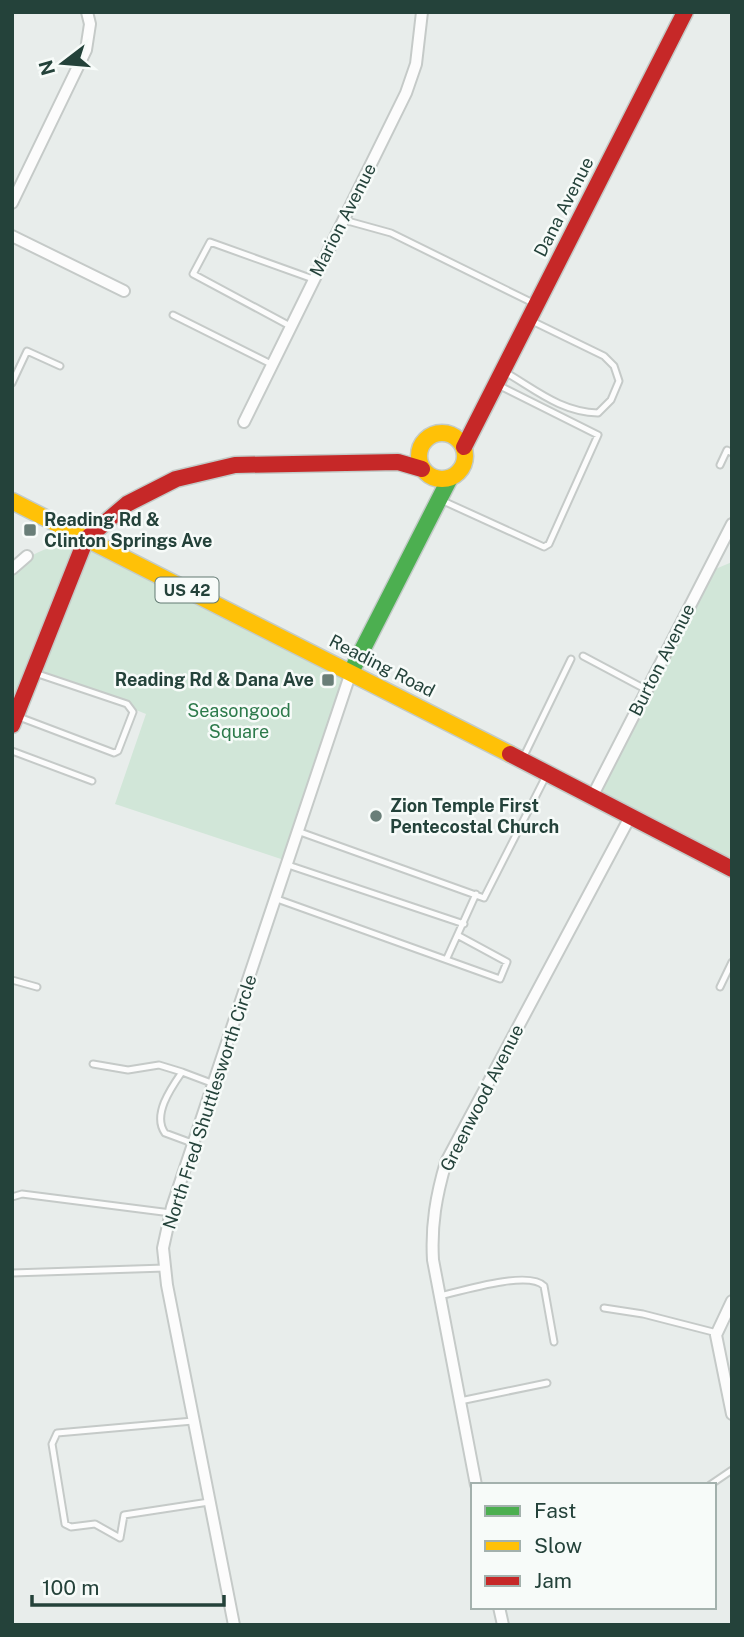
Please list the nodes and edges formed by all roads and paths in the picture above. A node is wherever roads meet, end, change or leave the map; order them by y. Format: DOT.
graph roads {
  1 [pos="87,12"];
  2 [pos="422,12"];
  3 [pos="685,12"];
  4 [pos="12,202"];
  5 [pos="343,220"];
  6 [pos="12,236"];
  7 [pos="313,279"];
  8 [pos="124,291"];
  9 [pos="532,312"];
  10 [pos="173,315"];
  11 [pos="290,326"];
  12 [pos="271,364"];
  13 [pos="60,366"];
  14 [pos="499,377"];
  15 [pos="12,383"];
  16 [pos="477,420"];
  17 [pos="244,422"];
  18 [pos="449,434"];
  19 [pos="732,441"];
  20 [pos="464,447"];
  21 [pos="420,449"];
  22 [pos="729,451"];
  23 [pos="398,462"];
  24 [pos="720,465"];
  25 [pos="426,472"];
  26 [pos="450,478"];
  27 [pos="12,502"];
  28 [pos="436,505"];
  29 [pos="732,524"];
  30 [pos="86,539"];
  31 [pos="27,556"];
  32 [pos="12,569"];
  33 [pos="583,656"];
  34 [pos="571,659"];
  35 [pos="33,672"];
  36 [pos="351,672"];
  37 [pos="647,690"];
  38 [pos="14,720"];
  39 [pos="12,751"];
  40 [pos="521,760"];
  41 [pos="547,774"];
  42 [pos="92,781"];
  43 [pos="592,797"];
  44 [pos="630,817"];
  45 [pos="300,832"];
  46 [pos="288,865"];
  47 [pos="732,869"];
  48 [pos="476,894"];
  49 [pos="277,899"];
  50 [pos="464,924"];
  51 [pos="459,936"];
  52 [pos="447,958"];
  53 [pos="732,962"];
  54 [pos="12,980"];
  55 [pos="37,987"];
  56 [pos="720,987"];
  57 [pos="93,1064"];
  58 [pos="182,1072"];
  59 [pos="214,1084"];
  60 [pos="194,1143"];
  61 [pos="12,1197"];
  62 [pos="171,1213"];
  63 [pos="165,1268"];
  64 [pos="12,1273"];
  65 [pos="440,1296"];
  66 [pos="732,1301"];
  67 [pos="604,1308"];
  68 [pos="717,1333"];
  69 [pos="554,1342"];
  70 [pos="547,1383"];
  71 [pos="460,1401"];
  72 [pos="732,1414"];
  73 [pos="193,1421"];
  74 [pos="732,1470"];
  75 [pos="476,1483"];
  76 [pos="713,1483"];
  77 [pos="209,1502"];
  78 [pos="234,1625"];
  1 -- 4 [label="street"];
  2 -- 5 [label="street, Marion Avenue"];
  3 -- 9 [label="street, Dana Avenue"];
  5 -- 7 [label="street, Marion Avenue"];
  5 -- 9 [label="lane"];
  6 -- 8 [label="street"];
  7 -- 11 [label="street, Marion Avenue"];
  7 -- 11 [label="lane"];
  9 -- 14 [label="street, Dana Avenue"];
  9 -- 14 [label="lane"];
  10 -- 12 [label="lane"];
  11 -- 12 [label="street, Marion Avenue"];
  12 -- 17 [label="street, Marion Avenue"];
  13 -- 15 [label="lane"];
  14 -- 16 [label="street, Dana Avenue"];
  14 -- 28 [label="lane"];
  16 -- 18 [label="street"];
  16 -- 20 [label="street, Dana Avenue"];
  18 -- 20 [label="street"];
  18 -- 21 [label="street"];
  19 -- 22 [label="lane"];
  20 -- 26 [label="street"];
  21 -- 23 [label="street"];
  21 -- 25 [label="street"];
  22 -- 24 [label="lane"];
  23 -- 25 [label="street"];
  23 -- 30 [label="street"];
  25 -- 26 [label="street"];
  25 -- 28 [label="street"];
  26 -- 28 [label="street"];
  27 -- 30 [label="street, Reading Road / US 42"];
  28 -- 36 [label="street"];
  29 -- 37 [label="street, Burton Avenue"];
  30 -- 35 [label="street"];
  30 -- 36 [label="street, Reading Road / US 42"];
  31 -- 32 [label="street"];
  33 -- 37 [label="lane"];
  34 -- 40 [label="lane"];
  35 -- 38 [label="street"];
  35 -- 38 [label="lane"];
  36 -- 40 [label="street, Reading Road / US 42"];
  36 -- 45 [label="street, North Fred Shuttlesworth Circle"];
  37 -- 43 [label="street, Burton Avenue"];
  39 -- 42 [label="lane"];
  40 -- 41 [label="street, Reading Road / US 42"];
  41 -- 43 [label="street, Reading Road / US 42"];
  41 -- 48 [label="lane"];
  43 -- 44 [label="street, Reading Road / US 42"];
  44 -- 47 [label="street, Reading Road / US 42"];
  44 -- 65 [label="street, Greenwood Avenue"];
  45 -- 46 [label="street, North Fred Shuttlesworth Circle"];
  45 -- 48 [label="lane"];
  46 -- 49 [label="street, North Fred Shuttlesworth Circle"];
  46 -- 50 [label="lane"];
  48 -- 50 [label="lane"];
  49 -- 52 [label="lane"];
  49 -- 59 [label="street, North Fred Shuttlesworth Circle"];
  50 -- 51 [label="lane"];
  51 -- 52 [label="lane"];
  51 -- 52 [label="lane"];
  53 -- 56 [label="lane"];
  54 -- 55 [label="lane"];
  57 -- 58 [label="lane"];
  58 -- 59 [label="lane"];
  58 -- 60 [label="lane"];
  59 -- 60 [label="street, North Fred Shuttlesworth Circle"];
  60 -- 62 [label="street, North Fred Shuttlesworth Circle"];
  61 -- 62 [label="lane"];
  62 -- 63 [label="street, North Fred Shuttlesworth Circle"];
  63 -- 64 [label="lane"];
  63 -- 73 [label="street, North Fred Shuttlesworth Circle"];
  65 -- 69 [label="lane"];
  65 -- 71 [label="street, Greenwood Avenue"];
  66 -- 68 [label="street"];
  67 -- 68 [label="lane"];
  68 -- 72 [label="street"];
  70 -- 71 [label="lane"];
  71 -- 75 [label="street, Greenwood Avenue"];
  73 -- 77 [label="street, North Fred Shuttlesworth Circle"];
  73 -- 77 [label="lane"];
  74 -- 76 [label="lane"];
  77 -- 78 [label="street, North Fred Shuttlesworth Circle"];
}
